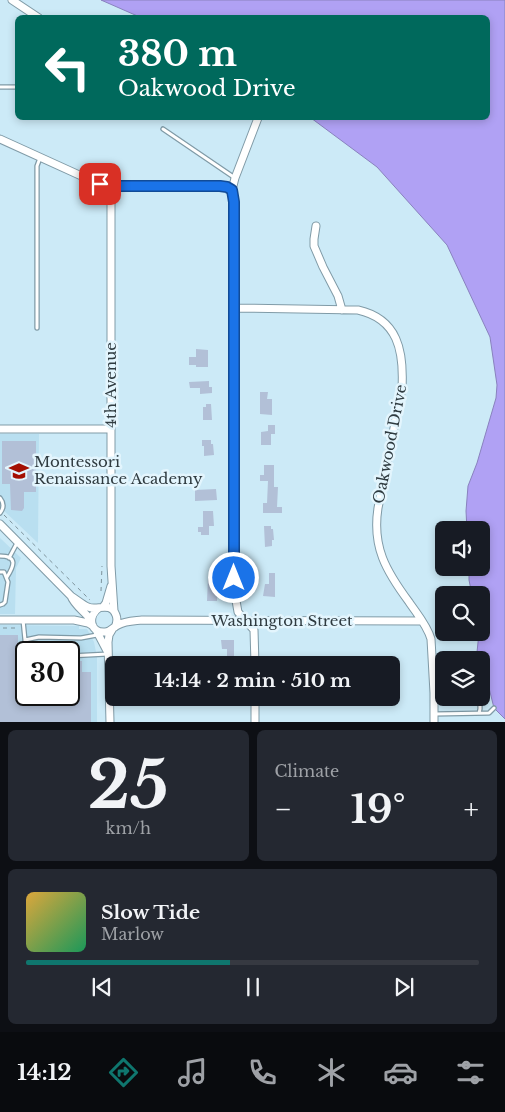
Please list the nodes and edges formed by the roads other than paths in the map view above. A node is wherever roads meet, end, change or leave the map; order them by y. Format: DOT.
graph roads {
  1 [pos="12,0"];
  2 [pos="34,15"];
  3 [pos="0,87"];
  4 [pos="15,87"];
  5 [pos="257,120"];
  6 [pos="164,129"];
  7 [pos="0,139"];
  8 [pos="40,158"];
  9 [pos="235,178"];
  10 [pos="111,186"];
  11 [pos="232,190"];
  12 [pos="316,226"];
  13 [pos="235,308"];
  14 [pos="342,310"];
  15 [pos="37,328"];
  16 [pos="110,429"];
  17 [pos="0,430"];
  18 [pos="0,498"];
  19 [pos="0,512"];
  20 [pos="0,524"];
  21 [pos="18,542"];
  22 [pos="0,556"];
  23 [pos="9,558"];
  24 [pos="0,572"];
  25 [pos="7,577"];
  26 [pos="111,584"];
  27 [pos="71,596"];
  28 [pos="0,605"];
  29 [pos="101,608"];
  30 [pos="115,612"];
  31 [pos="0,620"];
  32 [pos="23,620"];
  33 [pos="142,620"];
  34 [pos="247,621"];
  35 [pos="422,621"];
  36 [pos="95,628"];
  37 [pos="113,629"];
  38 [pos="25,640"];
  39 [pos="109,654"];
  40 [pos="80,655"];
  41 [pos="255,656"];
  42 [pos="434,693"];
  43 [pos="255,706"];
  44 [pos="481,706"];
  45 [pos="494,708"];
  46 [pos="479,713"];
  47 [pos="434,714"];
  48 [pos="110,722"];
  49 [pos="255,722"];
  50 [pos="434,722"];
  1 -- 2 [label="street"];
  3 -- 4 [label="lane"];
  5 -- 9 [label="street"];
  6 -- 9 [label="lane"];
  7 -- 8 [label="street"];
  8 -- 10 [label="street"];
  8 -- 15 [label="lane"];
  9 -- 11 [label="street"];
  10 -- 11 [label="street"];
  10 -- 16 [label="street, 4th Avenue"];
  11 -- 13 [label="street"];
  12 -- 14 [label="street"];
  13 -- 14 [label="street, Oakwood Drive"];
  13 -- 34 [label="street"];
  14 -- 35 [label="street, Oakwood Drive"];
  16 -- 17 [label="street"];
  16 -- 26 [label="street, 4th Avenue"];
  18 -- 19 [label="lane"];
  20 -- 21 [label="street"];
  21 -- 23 [label="lane"];
  21 -- 27 [label="street"];
  22 -- 23 [label="lane"];
  23 -- 25 [label="lane"];
  24 -- 25 [label="lane"];
  25 -- 28 [label="lane"];
  26 -- 29 [label="street, 4th Avenue"];
  26 -- 30 [label="street, 4th Avenue"];
  27 -- 29 [label="street"];
  27 -- 36 [label="street"];
  29 -- 30 [label="street"];
  29 -- 36 [label="street"];
  30 -- 33 [label="street, Washington Street"];
  30 -- 37 [label="street"];
  31 -- 32 [label="street"];
  32 -- 36 [label="street"];
  32 -- 38 [label="lane"];
  33 -- 34 [label="street, Washington Street"];
  33 -- 37 [label="street, Washington Street"];
  34 -- 35 [label="street, Washington Street"];
  34 -- 41 [label="street"];
  35 -- 42 [label="street, Oakwood Drive"];
  36 -- 37 [label="street"];
  36 -- 38 [label="lane"];
  36 -- 39 [label="street"];
  37 -- 39 [label="street"];
  39 -- 40 [label="lane"];
  39 -- 48 [label="street"];
  42 -- 47 [label="street, Oakwood Drive"];
  43 -- 49 [label="street"];
  44 -- 46 [label="lane"];
  45 -- 46 [label="lane"];
  46 -- 47 [label="lane"];
  47 -- 50 [label="street, Oakwood Drive"];
}
